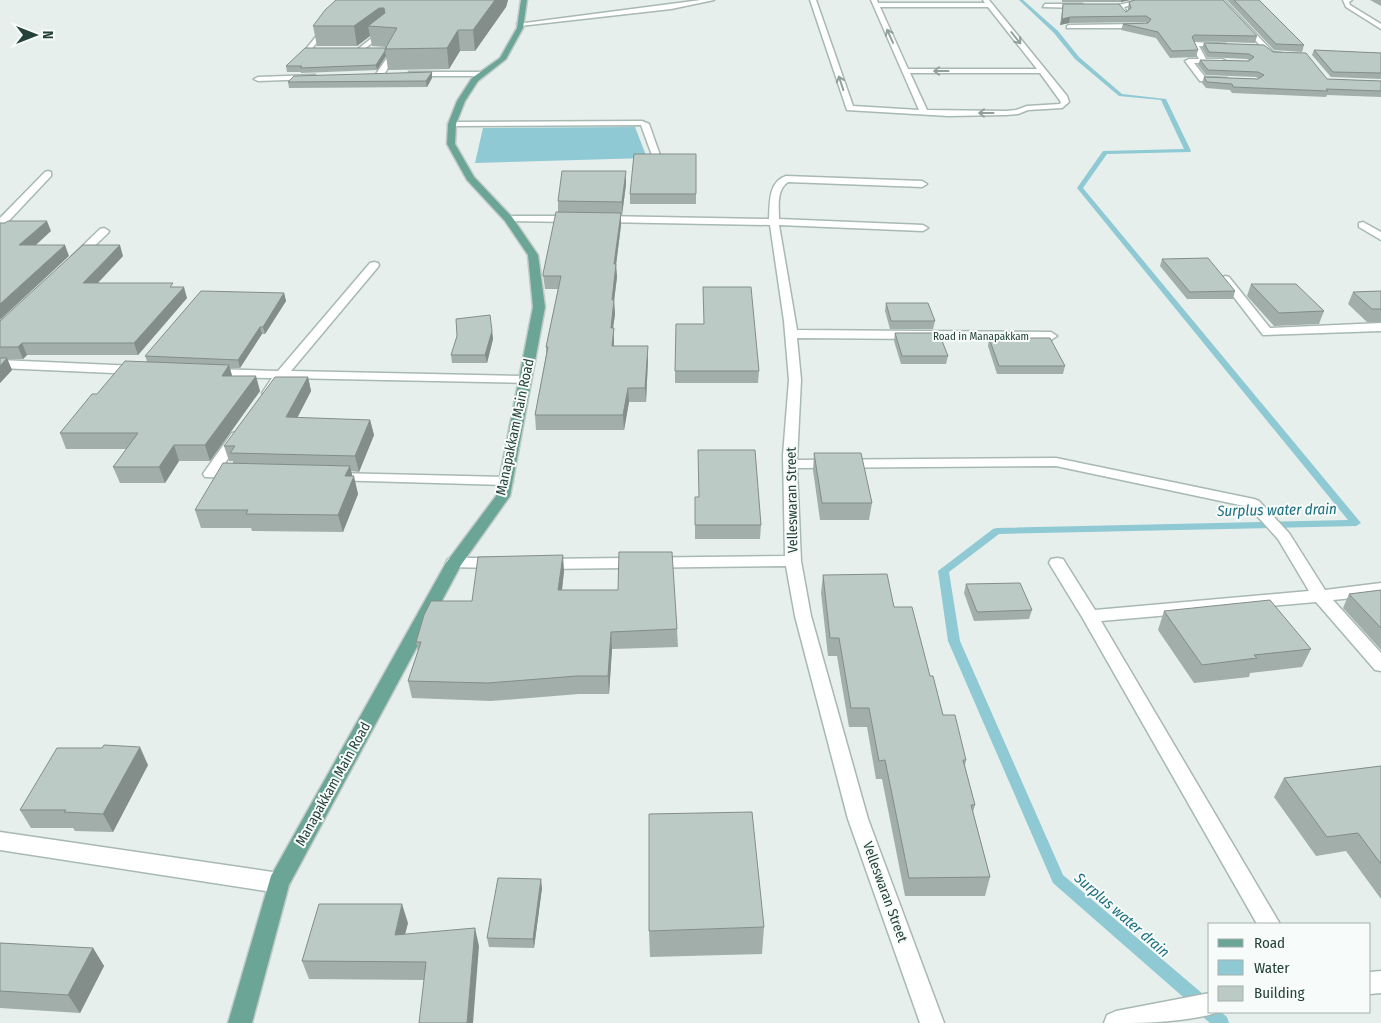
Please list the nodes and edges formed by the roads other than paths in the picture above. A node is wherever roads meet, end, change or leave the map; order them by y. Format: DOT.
graph roads {
  1 [pos="524,0"];
  2 [pos="711,0"];
  3 [pos="813,0"];
  4 [pos="1147,0"];
  5 [pos="1221,0"];
  6 [pos="1349,0"];
  7 [pos="875,3"];
  8 [pos="988,3"];
  9 [pos="1045,6"];
  10 [pos="1092,6"];
  11 [pos="1111,6"];
  12 [pos="1120,6"];
  13 [pos="520,24"];
  14 [pos="1145,26"];
  15 [pos="1069,27"];
  16 [pos="1381,27"];
  17 [pos="324,30"];
  18 [pos="384,30"];
  19 [pos="1153,30"];
  20 [pos="1230,46"];
  21 [pos="1256,47"];
  22 [pos="1265,47"];
  23 [pos="317,50"];
  24 [pos="351,50"];
  25 [pos="360,50"];
  26 [pos="378,50"];
  27 [pos="387,50"];
  28 [pos="1289,54"];
  29 [pos="1204,61"];
  30 [pos="1230,62"];
  31 [pos="1042,70"];
  32 [pos="906,71"];
  33 [pos="370,74"];
  34 [pos="380,74"];
  35 [pos="389,74"];
  36 [pos="408,74"];
  37 [pos="482,74"];
  38 [pos="324,76"];
  39 [pos="258,79"];
  40 [pos="1230,80"];
  41 [pos="924,113"];
  42 [pos="452,124"];
  43 [pos="657,158"];
  44 [pos="48,174"];
  45 [pos="922,184"];
  46 [pos="509,219"];
  47 [pos="774,222"];
  48 [pos="0,224"];
  49 [pos="1363,225"];
  50 [pos="922,228"];
  51 [pos="104,231"];
  52 [pos="1381,237"];
  53 [pos="69,264"];
  54 [pos="374,265"];
  55 [pos="1225,279"];
  56 [pos="1381,327"];
  57 [pos="791,334"];
  58 [pos="1051,336"];
  59 [pos="0,364"];
  60 [pos="140,368"];
  61 [pos="202,373"];
  62 [pos="280,376"];
  63 [pos="525,380"];
  64 [pos="258,406"];
  65 [pos="247,421"];
  66 [pos="790,464"];
  67 [pos="249,475"];
  68 [pos="318,477"];
  69 [pos="506,481"];
  70 [pos="793,561"];
  71 [pos="454,563"];
  72 [pos="1057,563"];
  73 [pos="513,564"];
  74 [pos="532,564"];
  75 [pos="1381,589"];
  76 [pos="1320,596"];
  77 [pos="1090,616"];
  78 [pos="1381,665"];
  79 [pos="0,841"];
  80 [pos="279,883"];
  81 [pos="1268,923"];
  82 [pos="1208,1004"];
  83 [pos="240,1023"];
  84 [pos="932,1023"];
  85 [pos="1116,1023"];
  1 -- 13 [label="main road, Manapakkam Main Road"];
  2 -- 13 [label="street"];
  41 -- 3 [label="street, one-way"];
  4 -- 12 [label="street"];
  5 -- 22 [label="street"];
  6 -- 16 [label="street"];
  7 -- 8 [label="street"];
  32 -- 7 [label="street, one-way"];
  8 -- 31 [label="street, one-way"];
  9 -- 10 [label="street"];
  11 -- 12 [label="street"];
  12 -- 14 [label="street"];
  13 -- 37 [label="main road, Manapakkam Main Road"];
  14 -- 15 [label="street"];
  14 -- 19 [label="street"];
  17 -- 23 [label="street"];
  18 -- 25 [label="street"];
  20 -- 29 [label="street"];
  21 -- 22 [label="street"];
  22 -- 28 [label="street"];
  24 -- 25 [label="street"];
  25 -- 26 [label="street"];
  27 -- 34 [label="street"];
  29 -- 30 [label="street"];
  29 -- 40 [label="street"];
  31 -- 32 [label="street, one-way"];
  31 -- 41 [label="street, one-way"];
  32 -- 41 [label="street"];
  33 -- 34 [label="street"];
  34 -- 35 [label="street"];
  36 -- 37 [label="street"];
  37 -- 42 [label="main road, Manapakkam Main Road"];
  38 -- 39 [label="street"];
  42 -- 43 [label="street"];
  42 -- 46 [label="main road, Manapakkam Main Road"];
  44 -- 48 [label="street"];
  45 -- 47 [label="street, Velleswaran Street"];
  46 -- 47 [label="street"];
  46 -- 63 [label="main road, Manapakkam Main Road"];
  47 -- 50 [label="street"];
  47 -- 57 [label="street, Velleswaran Street"];
  49 -- 52 [label="street"];
  51 -- 53 [label="street"];
  54 -- 62 [label="street"];
  55 -- 56 [label="street"];
  57 -- 58 [label="street, Road in Manapakkam"];
  57 -- 66 [label="street, Velleswaran Street"];
  59 -- 60 [label="street"];
  61 -- 62 [label="street"];
  62 -- 63 [label="street"];
  62 -- 64 [label="street"];
  63 -- 69 [label="main road, Manapakkam Main Road"];
  65 -- 67 [label="street"];
  66 -- 70 [label="street, Velleswaran Street"];
  66 -- 76 [label="street"];
  68 -- 69 [label="street"];
  69 -- 71 [label="main road, Manapakkam Main Road"];
  70 -- 74 [label="street"];
  70 -- 84 [label="street, Velleswaran Street"];
  71 -- 73 [label="street"];
  71 -- 80 [label="main road, Manapakkam Main Road"];
  72 -- 77 [label="street"];
  75 -- 76 [label="street"];
  76 -- 77 [label="street"];
  76 -- 78 [label="street"];
  77 -- 81 [label="street"];
  79 -- 80 [label="street"];
  80 -- 83 [label="main road, Manapakkam Main Road"];
  82 -- 85 [label="street"];
}
